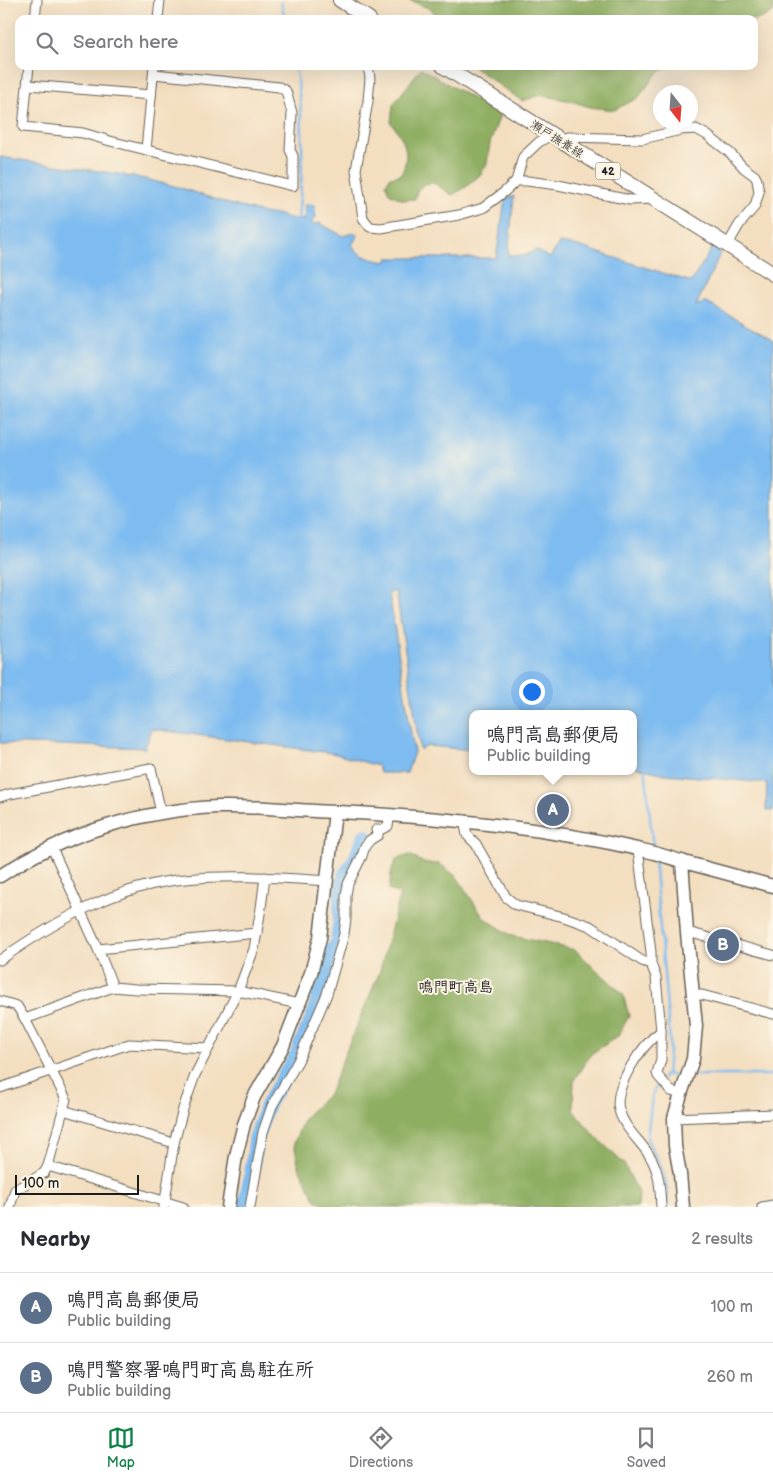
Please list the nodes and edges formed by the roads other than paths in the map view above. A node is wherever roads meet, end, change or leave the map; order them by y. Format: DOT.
graph roads {
  1 [pos="37,0"];
  2 [pos="160,0"];
  3 [pos="342,0"];
  4 [pos="35,15"];
  5 [pos="158,15"];
  6 [pos="356,15"];
  7 [pos="29,70"];
  8 [pos="154,70"];
  9 [pos="369,70"];
  10 [pos="449,70"];
  11 [pos="28,84"];
  12 [pos="151,95"];
  13 [pos="555,137"];
  14 [pos="146,150"];
  15 [pos="516,181"];
  16 [pos="653,198"];
  17 [pos="727,246"];
  18 [pos="773,274"];
  19 [pos="0,797"];
  20 [pos="335,812"];
  21 [pos="161,813"];
  22 [pos="389,815"];
  23 [pos="464,820"];
  24 [pos="52,848"];
  25 [pos="640,849"];
  26 [pos="682,861"];
  27 [pos="0,876"];
  28 [pos="265,877"];
  29 [pos="327,881"];
  30 [pos="773,886"];
  31 [pos="80,910"];
  32 [pos="257,933"];
  33 [pos="687,933"];
  34 [pos="98,949"];
  35 [pos="773,955"];
  36 [pos="0,960"];
  37 [pos="651,964"];
  38 [pos="113,987"];
  39 [pos="238,991"];
  40 [pos="693,995"];
  41 [pos="0,1001"];
  42 [pos="299,1004"];
  43 [pos="773,1014"];
  44 [pos="25,1019"];
  45 [pos="661,1031"];
  46 [pos="208,1048"];
  47 [pos="52,1070"];
  48 [pos="0,1088"];
  49 [pos="683,1089"];
  50 [pos="64,1110"];
  51 [pos="773,1114"];
  52 [pos="674,1118"];
  53 [pos="174,1143"];
  54 [pos="48,1166"];
  55 [pos="164,1204"];
  56 [pos="773,1206"];
  57 [pos="10,1207"];
  58 [pos="182,1207"];
  59 [pos="228,1207"];
  60 [pos="250,1207"];
  61 [pos="661,1207"];
  62 [pos="683,1207"];
  63 [pos="762,1207"];
  1 -- 4 [label="street"];
  2 -- 5 [label="street"];
  3 -- 6 [label="main road"];
  7 -- 11 [label="street"];
  8 -- 12 [label="street"];
  8 -- 14 [label="street"];
  9 -- 15 [label="street"];
  10 -- 13 [label="main road, 瀬戸撫養線 / 42"];
  11 -- 12 [label="street"];
  11 -- 14 [label="street"];
  12 -- 14 [label="street"];
  13 -- 15 [label="street"];
  13 -- 16 [label="main road, 瀬戸撫養線 / 42"];
  13 -- 17 [label="street"];
  15 -- 16 [label="street"];
  16 -- 17 [label="main road, 瀬戸撫養線 / 42"];
  17 -- 18 [label="main road, 瀬戸撫養線 / 42"];
  19 -- 21 [label="street"];
  20 -- 21 [label="street"];
  20 -- 22 [label="street"];
  20 -- 29 [label="street"];
  21 -- 24 [label="street"];
  22 -- 23 [label="street"];
  22 -- 60 [label="street"];
  23 -- 25 [label="street"];
  23 -- 37 [label="street"];
  24 -- 27 [label="street"];
  24 -- 31 [label="street"];
  25 -- 26 [label="street"];
  25 -- 37 [label="street"];
  26 -- 30 [label="street"];
  26 -- 33 [label="street"];
  28 -- 29 [label="street"];
  28 -- 31 [label="street"];
  28 -- 32 [label="street"];
  29 -- 42 [label="street"];
  31 -- 34 [label="street"];
  31 -- 36 [label="street"];
  32 -- 34 [label="street"];
  32 -- 39 [label="street"];
  33 -- 35 [label="street"];
  33 -- 40 [label="street"];
  34 -- 38 [label="street"];
  37 -- 45 [label="street"];
  38 -- 39 [label="street"];
  38 -- 44 [label="street"];
  39 -- 42 [label="street"];
  39 -- 46 [label="street"];
  40 -- 43 [label="street"];
  40 -- 49 [label="street"];
  41 -- 44 [label="street"];
  42 -- 59 [label="street"];
  44 -- 47 [label="street"];
  45 -- 49 [label="street"];
  45 -- 61 [label="street"];
  46 -- 47 [label="street"];
  46 -- 53 [label="street"];
  47 -- 48 [label="street"];
  47 -- 50 [label="street"];
  49 -- 52 [label="street"];
  50 -- 53 [label="street"];
  50 -- 54 [label="street"];
  51 -- 52 [label="street"];
  52 -- 62 [label="street"];
  53 -- 55 [label="street"];
  54 -- 55 [label="street"];
  54 -- 57 [label="street"];
  55 -- 58 [label="street"];
  56 -- 63 [label="street"];
}
